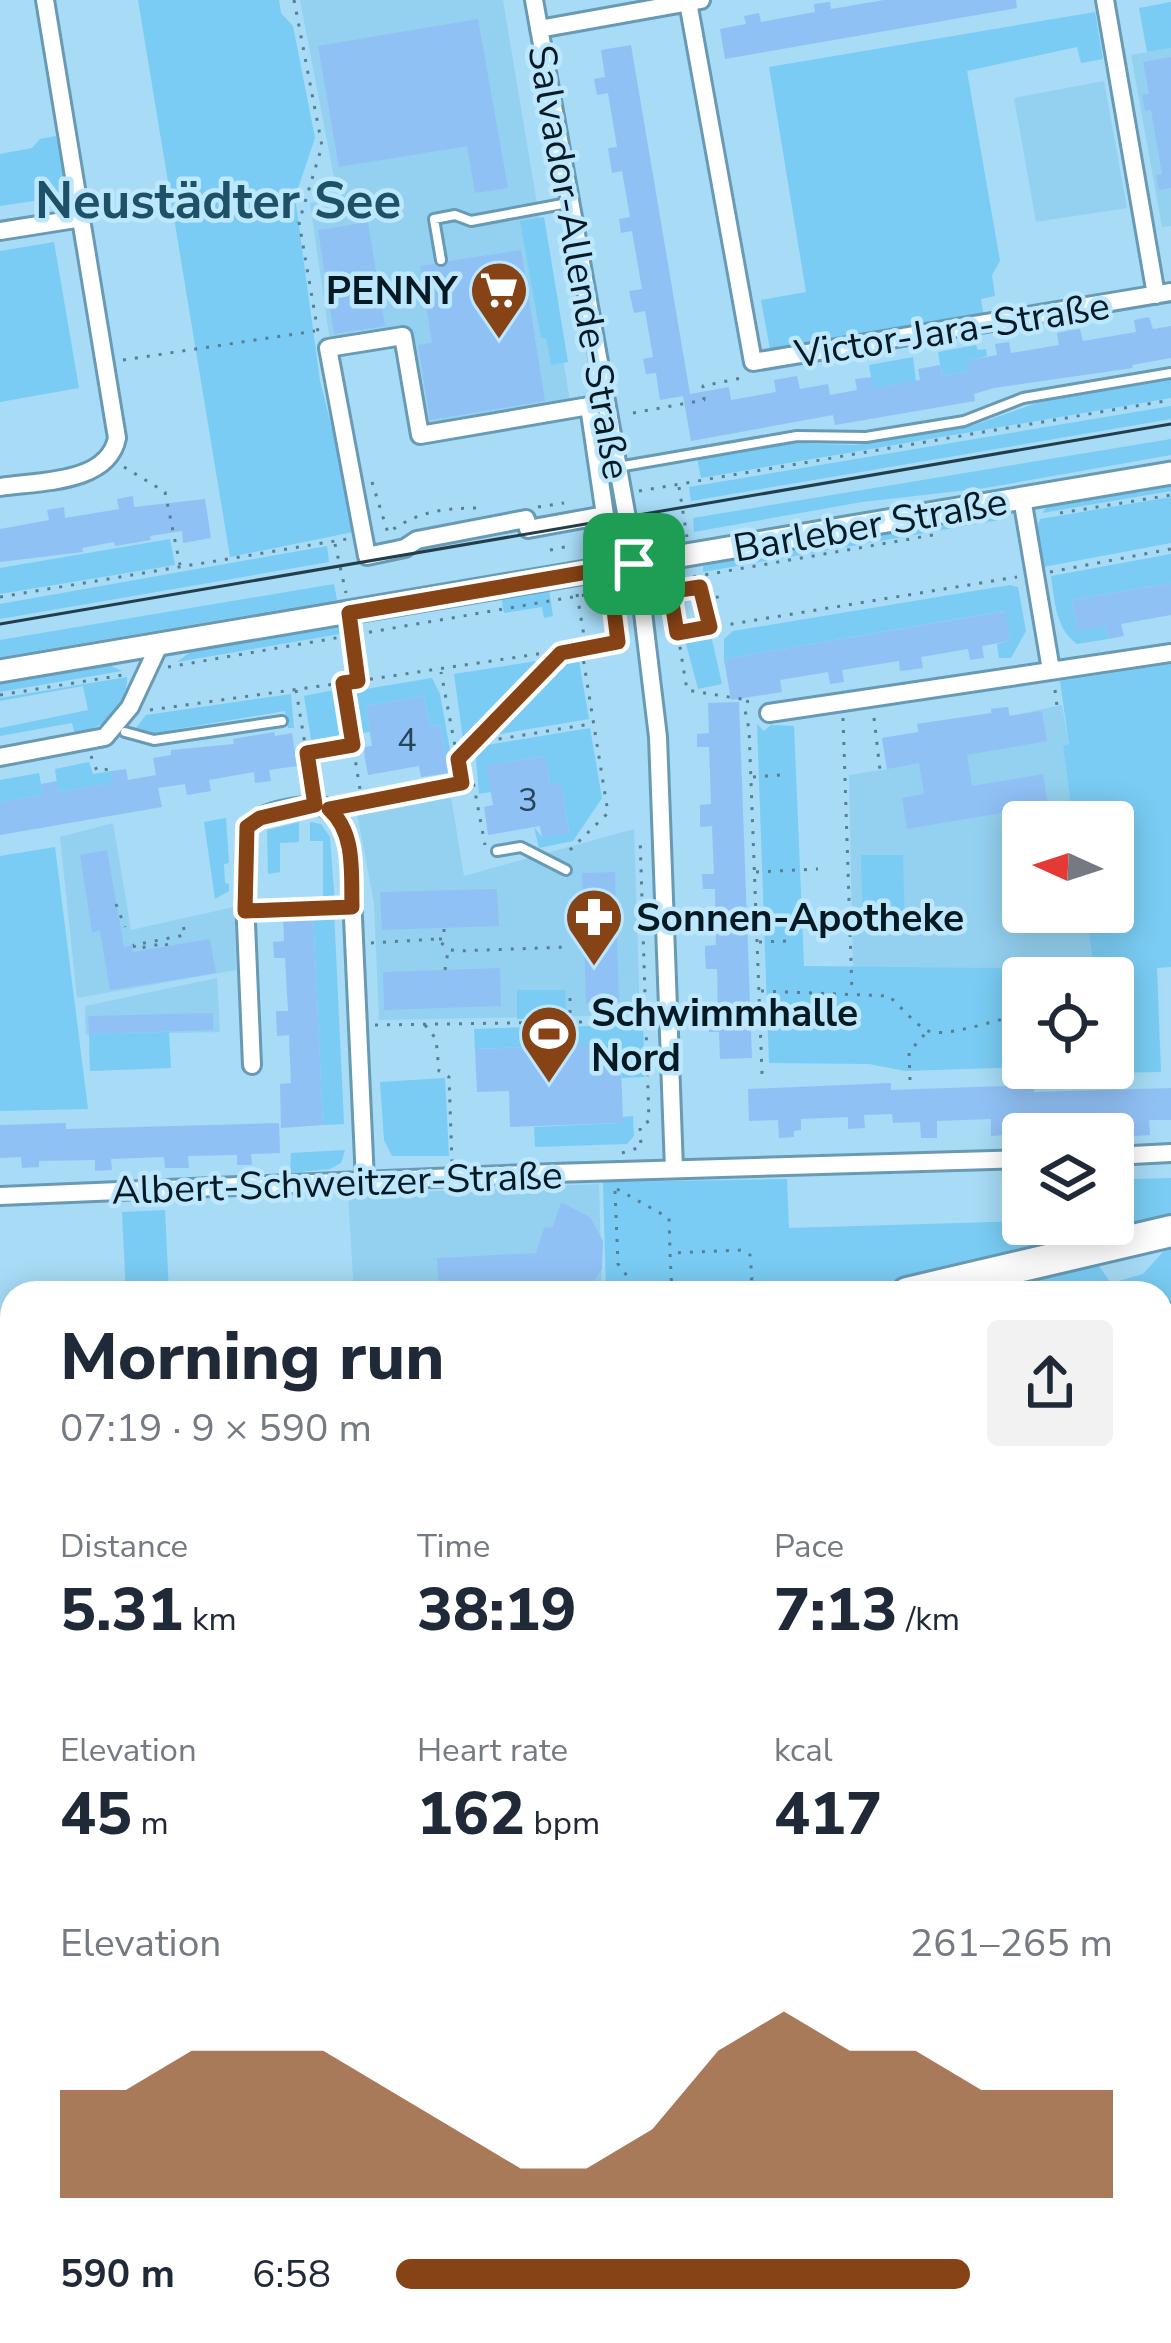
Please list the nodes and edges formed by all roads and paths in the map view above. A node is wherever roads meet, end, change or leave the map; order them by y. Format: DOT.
graph roads {
  1 [pos="45,0"];
  2 [pos="294,0"];
  3 [pos="534,0"];
  4 [pos="1105,0"];
  5 [pos="696,1"];
  6 [pos="538,29"];
  7 [pos="569,202"];
  8 [pos="82,218"];
  9 [pos="0,231"];
  10 [pos="441,260"];
  11 [pos="1164,293"];
  12 [pos="120,360"];
  13 [pos="754,362"];
  14 [pos="1171,373"];
  15 [pos="1171,400"];
  16 [pos="632,413"];
  17 [pos="110,458"];
  18 [pos="617,468"];
  19 [pos="368,471"];
  20 [pos="1171,472"];
  21 [pos="0,488"];
  22 [pos="1171,495"];
  23 [pos="1022,498"];
  24 [pos="489,508"];
  25 [pos="1062,513"];
  26 [pos="942,533"];
  27 [pos="363,536"];
  28 [pos="687,537"];
  29 [pos="334,541"];
  30 [pos="570,546"];
  31 [pos="1171,549"];
  32 [pos="550,550"];
  33 [pos="634,564"];
  34 [pos="180,567"];
  35 [pos="1034,574"];
  36 [pos="693,576"];
  37 [pos="674,580"];
  38 [pos="576,584"];
  39 [pos="700,587"];
  40 [pos="614,590"];
  41 [pos="670,591"];
  42 [pos="578,596"];
  43 [pos="640,596"];
  44 [pos="724,596"];
  45 [pos="0,597"];
  46 [pos="704,599"];
  47 [pos="350,623"];
  48 [pos="710,627"];
  49 [pos="677,633"];
  50 [pos="160,643"];
  51 [pos="584,649"];
  52 [pos="1171,652"];
  53 [pos="561,653"];
  54 [pos="175,666"];
  55 [pos="441,670"];
  56 [pos="1051,670"];
  57 [pos="0,671"];
  58 [pos="124,675"];
  59 [pos="358,681"];
  60 [pos="343,683"];
  61 [pos="296,688"];
  62 [pos="0,695"];
  63 [pos="871,698"];
  64 [pos="748,700"];
  65 [pos="842,702"];
  66 [pos="142,712"];
  67 [pos="769,713"];
  68 [pos="282,721"];
  69 [pos="594,724"];
  70 [pos="125,732"];
  71 [pos="473,743"];
  72 [pos="353,745"];
  73 [pos="307,753"];
  74 [pos="91,756"];
  75 [pos="0,757"];
  76 [pos="458,759"];
  77 [pos="115,768"];
  78 [pos="880,770"];
  79 [pos="780,776"];
  80 [pos="751,777"];
  81 [pos="462,783"];
  82 [pos="362,802"];
  83 [pos="322,807"];
  84 [pos="640,837"];
  85 [pos="570,850"];
  86 [pos="497,851"];
  87 [pos="818,869"];
  88 [pos="566,870"];
  89 [pos="754,872"];
  90 [pos="118,903"];
  91 [pos="352,907"];
  92 [pos="245,911"];
  93 [pos="183,924"];
  94 [pos="125,927"];
  95 [pos="444,928"];
  96 [pos="132,933"];
  97 [pos="437,939"];
  98 [pos="787,940"];
  99 [pos="370,943"];
  100 [pos="757,943"];
  101 [pos="134,945"];
  102 [pos="166,946"];
  103 [pos="568,947"];
  104 [pos="448,949"];
  105 [pos="445,970"];
  106 [pos="759,991"];
  107 [pos="852,992"];
  108 [pos="570,998"];
  109 [pos="1002,1019"];
  110 [pos="646,1021"];
  111 [pos="424,1023"];
  112 [pos="571,1023"];
  113 [pos="373,1025"];
  114 [pos="927,1031"];
  115 [pos="252,1065"];
  116 [pos="762,1074"];
  117 [pos="910,1080"];
  118 [pos="1171,1153"];
  119 [pos="1134,1155"];
  120 [pos="614,1156"];
  121 [pos="1002,1160"];
  122 [pos="452,1164"];
  123 [pos="674,1169"];
  124 [pos="365,1181"];
  125 [pos="0,1196"];
  126 [pos="1171,1231"];
  127 [pos="670,1253"];
  128 [pos="631,1281"];
  129 [pos="671,1281"];
  130 [pos="751,1281"];
  131 [pos="958,1281"];
  1 -- 8 [label="street"];
  2 -- 12 [label="path"];
  3 -- 6 [label="street, Salvador-Allende-Straße"];
  4 -- 11 [label="street, Victor-Jara-Straße"];
  5 -- 6 [label="street"];
  5 -- 13 [label="street, Victor-Jara-Straße"];
  6 -- 7 [label="street, Salvador-Allende-Straße"];
  7 -- 10 [label="lane"];
  7 -- 18 [label="street, Salvador-Allende-Straße"];
  8 -- 9 [label="street"];
  8 -- 17 [label="street"];
  11 -- 13 [label="street, Victor-Jara-Straße"];
  13 -- 16 [label="path"];
  14 -- 18 [label="lane"];
  15 -- 28 [label="path, Barleber Straße"];
  17 -- 21 [label="street"];
  17 -- 34 [label="path"];
  18 -- 33 [label="street, Salvador-Allende-Straße"];
  19 -- 24 [label="path"];
  20 -- 23 [label="street, Barleber Straße"];
  22 -- 25 [label="path, Barleber Straße"];
  23 -- 33 [label="street, Barleber Straße"];
  23 -- 35 [label="street"];
  26 -- 36 [label="path, Barleber Straße"];
  27 -- 27 [label="street"];
  27 -- 29 [label="path"];
  29 -- 34 [label="path"];
  29 -- 47 [label="path"];
  30 -- 32 [label="path"];
  31 -- 35 [label="path"];
  33 -- 43 [label="street, Salvador-Allende-Straße"];
  33 -- 47 [label="street, Barleber Straße"];
  34 -- 45 [label="path"];
  35 -- 48 [label="path"];
  35 -- 56 [label="street"];
  36 -- 37 [label="path, Barleber Straße"];
  36 -- 39 [label="path"];
  38 -- 42 [label="path"];
  39 -- 41 [label="path"];
  39 -- 46 [label="path"];
  40 -- 42 [label="path"];
  41 -- 43 [label="path"];
  41 -- 49 [label="path"];
  42 -- 47 [label="path"];
  42 -- 51 [label="path"];
  43 -- 51 [label="path"];
  43 -- 123 [label="street, Salvador-Allende-Straße"];
  44 -- 46 [label="path"];
  46 -- 48 [label="path"];
  47 -- 50 [label="street, Barleber Straße"];
  47 -- 54 [label="path"];
  47 -- 59 [label="path"];
  48 -- 49 [label="path"];
  49 -- 64 [label="path"];
  50 -- 57 [label="street, Barleber Straße"];
  50 -- 75 [label="street"];
  51 -- 53 [label="path"];
  51 -- 69 [label="path"];
  52 -- 56 [label="street"];
  53 -- 55 [label="path"];
  53 -- 71 [label="path"];
  55 -- 59 [label="path"];
  55 -- 76 [label="path"];
  56 -- 63 [label="street"];
  58 -- 62 [label="path"];
  59 -- 60 [label="path"];
  60 -- 61 [label="path"];
  60 -- 72 [label="path"];
  61 -- 66 [label="path"];
  61 -- 73 [label="path"];
  63 -- 65 [label="street"];
  63 -- 78 [label="path"];
  64 -- 67 [label="path"];
  64 -- 80 [label="path"];
  65 -- 67 [label="street"];
  65 -- 107 [label="path"];
  68 -- 70 [label="lane"];
  69 -- 71 [label="path"];
  69 -- 85 [label="path"];
  71 -- 76 [label="path"];
  72 -- 73 [label="path"];
  72 -- 82 [label="path"];
  73 -- 83 [label="path"];
  74 -- 77 [label="path"];
  76 -- 81 [label="path"];
  79 -- 80 [label="path"];
  80 -- 89 [label="path"];
  81 -- 82 [label="path"];
  81 -- 86 [label="path"];
  82 -- 83 [label="path"];
  83 -- 91 [label="street"];
  83 -- 92 [label="street"];
  84 -- 110 [label="path"];
  86 -- 88 [label="lane"];
  87 -- 89 [label="path"];
  89 -- 100 [label="path"];
  90 -- 94 [label="path"];
  91 -- 92 [label="path"];
  91 -- 124 [label="street"];
  92 -- 115 [label="street"];
  93 -- 101 [label="path"];
  95 -- 97 [label="path"];
  96 -- 101 [label="path"];
  97 -- 99 [label="path"];
  97 -- 104 [label="path"];
  98 -- 100 [label="path"];
  100 -- 106 [label="path"];
  101 -- 102 [label="path"];
  103 -- 104 [label="path"];
  104 -- 105 [label="path"];
  106 -- 107 [label="path"];
  106 -- 116 [label="path"];
  107 -- 114 [label="path"];
  108 -- 112 [label="path"];
  109 -- 114 [label="path"];
  110 -- 112 [label="path"];
  110 -- 120 [label="path"];
  111 -- 112 [label="path"];
  111 -- 113 [label="path"];
  111 -- 122 [label="path"];
  114 -- 117 [label="path"];
  118 -- 119 [label="street"];
  121 -- 123 [label="street, Albert-Schweitzer-Straße"];
  123 -- 124 [label="street, Albert-Schweitzer-Straße"];
  124 -- 125 [label="street, Albert-Schweitzer-Straße"];
  126 -- 131 [label="highway"];
  127 -- 128 [label="path"];
  127 -- 129 [label="path"];
  127 -- 130 [label="path"];
}
